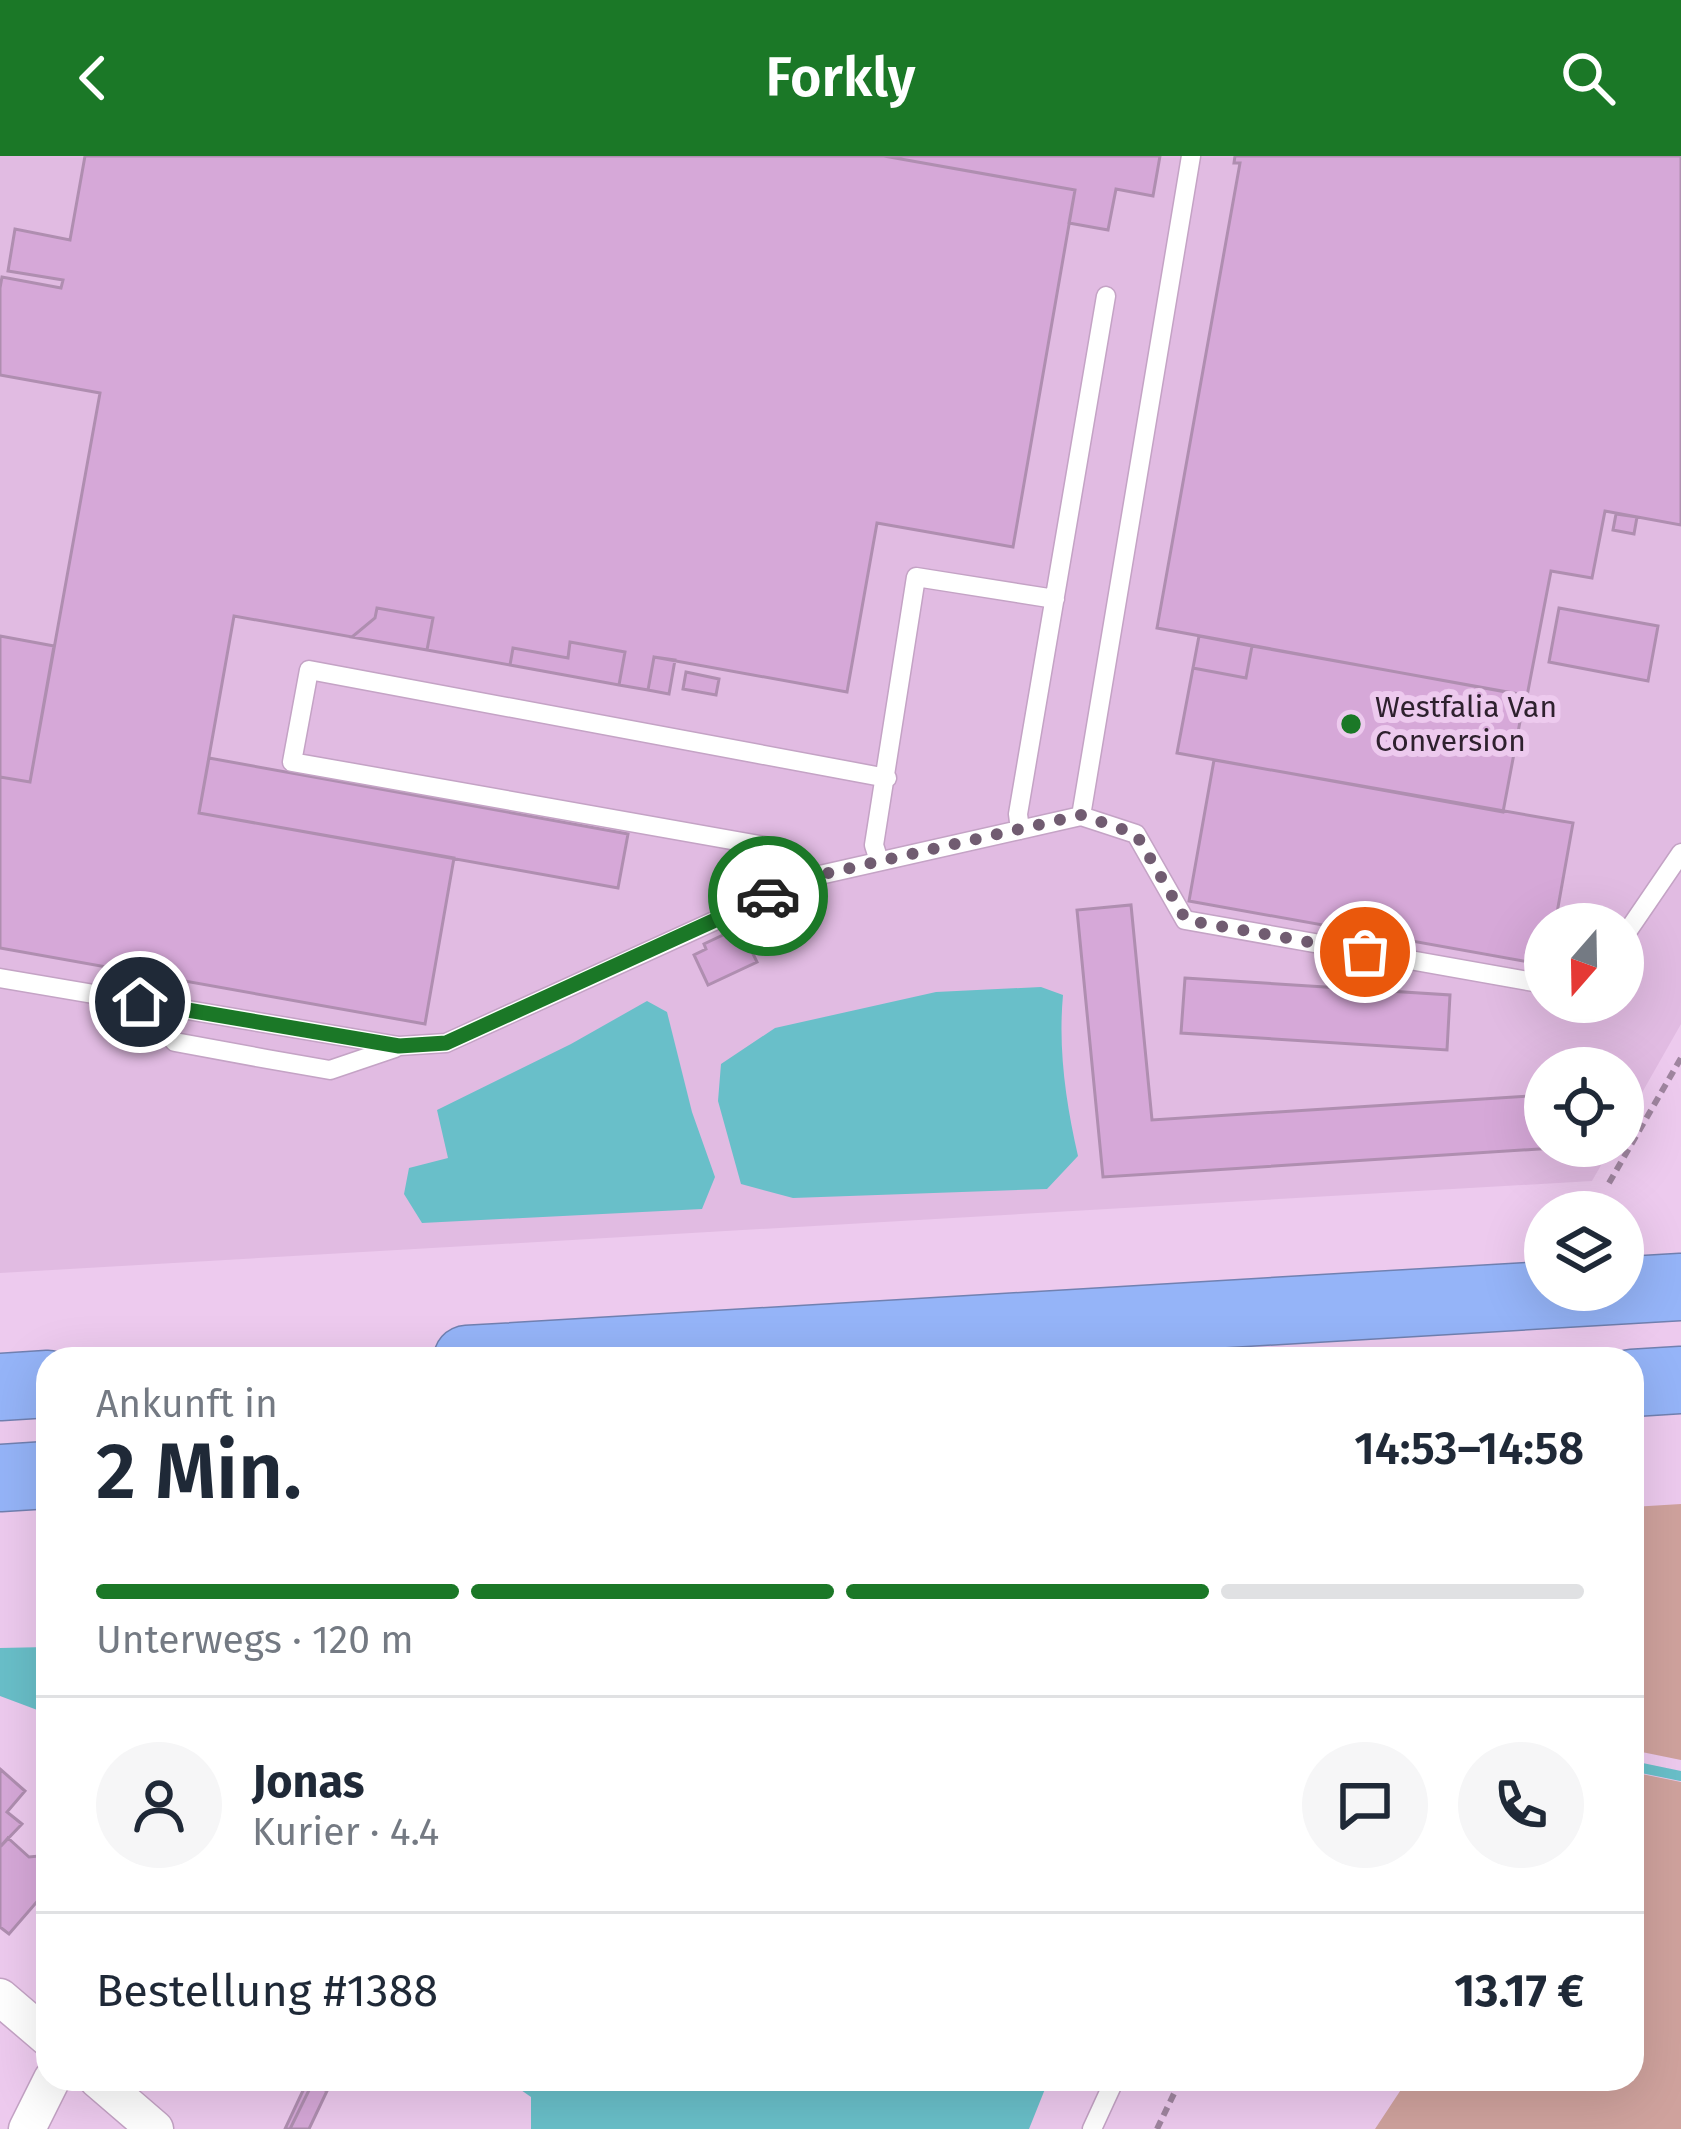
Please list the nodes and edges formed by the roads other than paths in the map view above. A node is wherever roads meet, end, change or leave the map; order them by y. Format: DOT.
graph roads {
  1 [pos="1191,156"];
  2 [pos="1106,296"];
  3 [pos="1055,599"];
  4 [pos="887,778"];
  5 [pos="1081,815"];
  6 [pos="1020,830"];
  7 [pos="1681,853"];
  8 [pos="879,861"];
  9 [pos="811,877"];
  10 [pos="1644,907"];
  11 [pos="0,978"];
  12 [pos="1524,980"];
  13 [pos="140,1002"];
  14 [pos="399,1046"];
  15 [pos="1681,1287"];
  16 [pos="669,1347"];
  17 [pos="1681,1380"];
  18 [pos="1644,1382"];
  19 [pos="36,1385"];
  20 [pos="0,1387"];
  21 [pos="36,1476"];
  22 [pos="0,1478"];
  23 [pos="0,1997"];
  24 [pos="36,2028"];
  25 [pos="46,2091"];
  26 [pos="111,2091"];
  27 [pos="1109,2091"];
  28 [pos="28,2129"];
  29 [pos="155,2129"];
  30 [pos="1092,2129"];
  1 -- 5 [label="lane"];
  2 -- 3 [label="lane"];
  3 -- 4 [label="lane"];
  3 -- 6 [label="lane"];
  4 -- 8 [label="lane"];
  4 -- 9 [label="lane"];
  5 -- 6 [label="lane"];
  5 -- 12 [label="lane"];
  6 -- 8 [label="lane"];
  7 -- 10 [label="lane"];
  8 -- 9 [label="lane"];
  9 -- 14 [label="lane"];
  11 -- 13 [label="lane"];
  13 -- 14 [label="lane"];
  13 -- 14 [label="lane"];
  15 -- 16 [label="highway"];
  17 -- 18 [label="highway"];
  19 -- 20 [label="highway"];
  21 -- 22 [label="highway"];
  23 -- 24 [label="street"];
  25 -- 28 [label="street"];
  26 -- 29 [label="street"];
  27 -- 30 [label="lane"];
}
